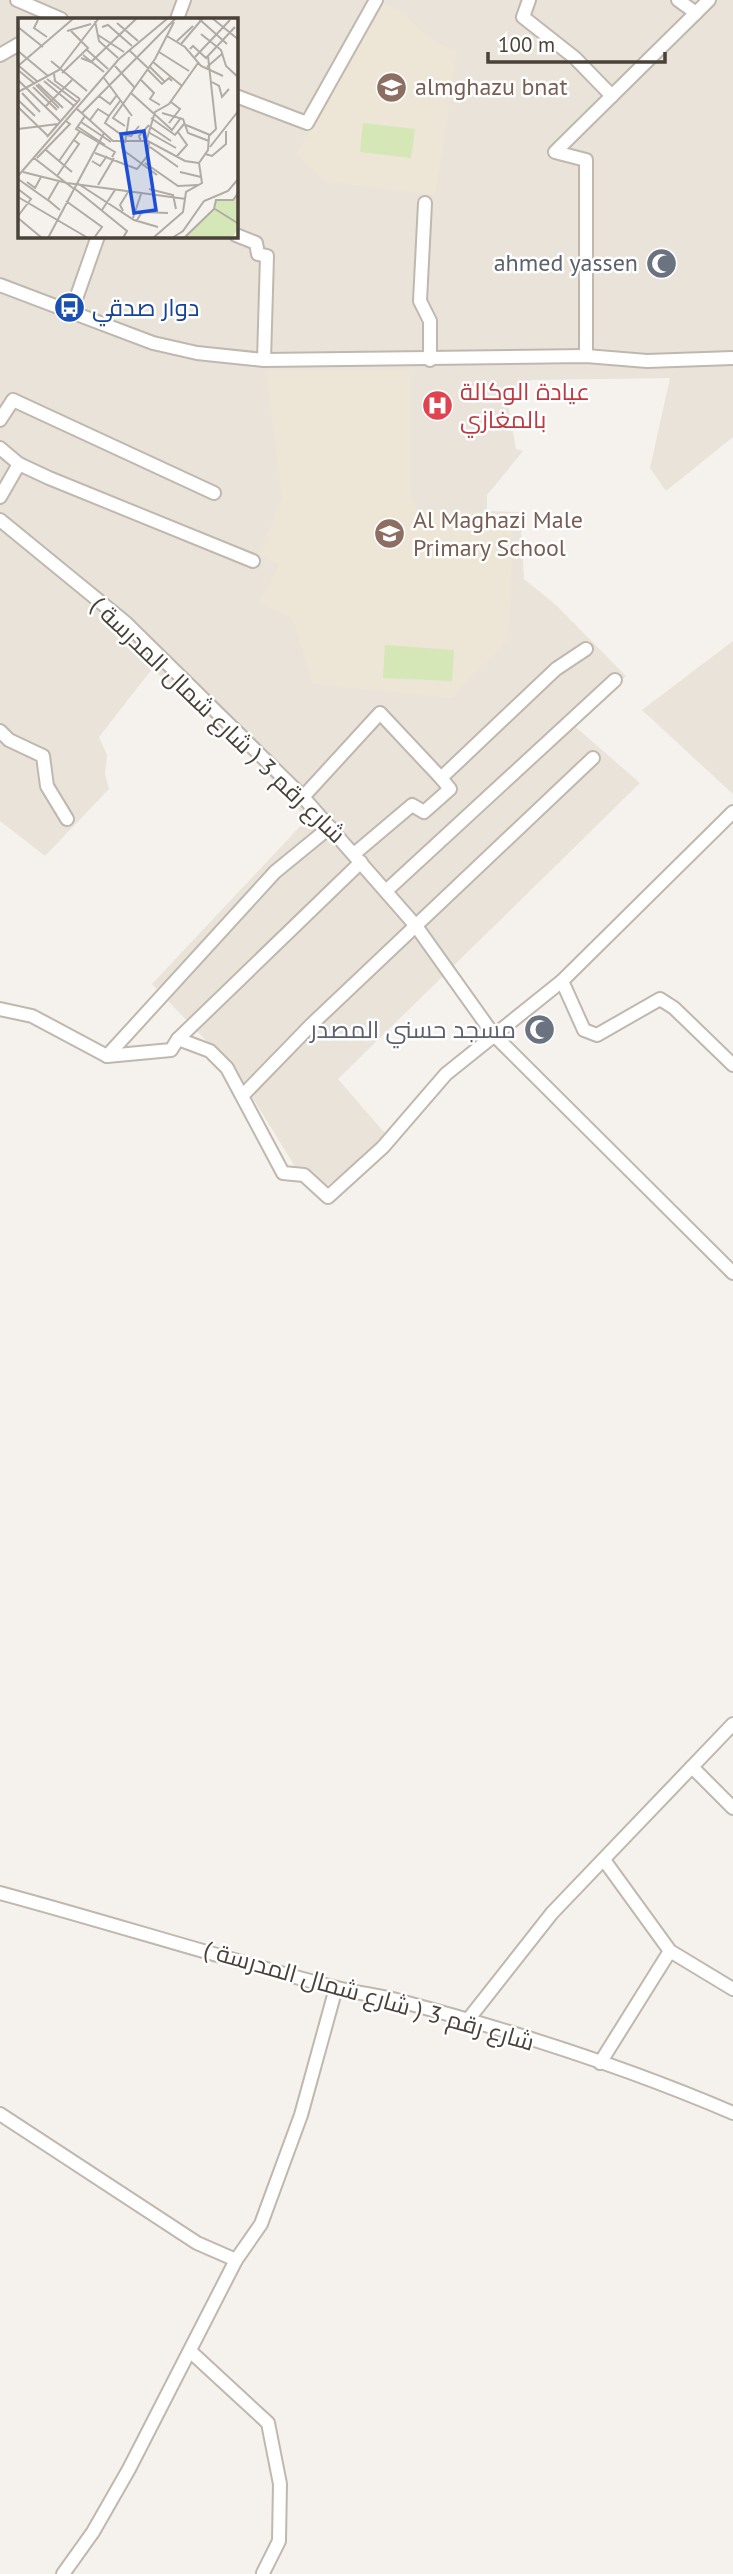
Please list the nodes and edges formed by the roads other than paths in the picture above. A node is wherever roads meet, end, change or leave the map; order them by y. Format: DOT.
graph roads {
  1 [pos="17,0"];
  2 [pos="184,0"];
  3 [pos="376,0"];
  4 [pos="529,0"];
  5 [pos="678,0"];
  6 [pos="709,0"];
  7 [pos="696,13"];
  8 [pos="54,18"];
  9 [pos="177,18"];
  10 [pos="18,45"];
  11 [pos="0,55"];
  12 [pos="612,96"];
  13 [pos="238,97"];
  14 [pos="425,203"];
  15 [pos="238,236"];
  16 [pos="97,238"];
  17 [pos="0,285"];
  18 [pos="71,313"];
  19 [pos="586,356"];
  20 [pos="733,358"];
  21 [pos="264,360"];
  22 [pos="430,360"];
  23 [pos="0,420"];
  24 [pos="0,448"];
  25 [pos="19,464"];
  26 [pos="214,494"];
  27 [pos="0,497"];
  28 [pos="0,520"];
  29 [pos="253,561"];
  30 [pos="586,649"];
  31 [pos="615,680"];
  32 [pos="0,732"];
  33 [pos="593,758"];
  34 [pos="441,778"];
  35 [pos="303,797"];
  36 [pos="733,812"];
  37 [pos="67,819"];
  38 [pos="330,827"];
  39 [pos="358,858"];
  40 [pos="386,891"];
  41 [pos="415,926"];
  42 [pos="562,982"];
  43 [pos="0,1009"];
  44 [pos="493,1034"];
  45 [pos="178,1039"];
  46 [pos="107,1056"];
  47 [pos="733,1065"];
  48 [pos="243,1094"];
  49 [pos="733,1273"];
  50 [pos="733,1724"];
  51 [pos="692,1767"];
  52 [pos="733,1808"];
  53 [pos="604,1860"];
  54 [pos="0,1893"];
  55 [pos="670,1951"];
  56 [pos="336,1988"];
  57 [pos="733,1989"];
  58 [pos="467,2021"];
  59 [pos="600,2063"];
  60 [pos="0,2113"];
  61 [pos="733,2113"];
  62 [pos="236,2260"];
  63 [pos="190,2351"];
  64 [pos="63,2574"];
  65 [pos="264,2574"];
  1 -- 8 [label="street"];
  2 -- 9 [label="street"];
  3 -- 13 [label="street"];
  4 -- 12 [label="street"];
  5 -- 7 [label="street"];
  6 -- 7 [label="street"];
  7 -- 12 [label="street"];
  10 -- 11 [label="street"];
  12 -- 19 [label="street"];
  14 -- 22 [label="street"];
  15 -- 21 [label="street"];
  16 -- 18 [label="street"];
  17 -- 18 [label="street"];
  18 -- 21 [label="street"];
  19 -- 20 [label="street"];
  19 -- 22 [label="street"];
  21 -- 22 [label="street"];
  23 -- 26 [label="street"];
  24 -- 25 [label="street"];
  25 -- 27 [label="street"];
  25 -- 29 [label="street"];
  28 -- 35 [label="street, شارع رقم 3 ( شارع شمال المدرسة )"];
  30 -- 34 [label="street"];
  31 -- 40 [label="street"];
  32 -- 37 [label="street"];
  33 -- 41 [label="street"];
  34 -- 35 [label="street"];
  34 -- 39 [label="street"];
  35 -- 38 [label="street, شارع رقم 3 ( شارع شمال المدرسة )"];
  36 -- 42 [label="street"];
  38 -- 39 [label="street, شارع رقم 3 ( شارع شمال المدرسة )"];
  38 -- 46 [label="street"];
  39 -- 40 [label="street, شارع رقم 3 ( شارع شمال المدرسة )"];
  39 -- 45 [label="street"];
  40 -- 41 [label="street, شارع رقم 3 ( شارع شمال المدرسة )"];
  41 -- 44 [label="street, شارع رقم 3 ( شارع شمال المدرسة )"];
  41 -- 48 [label="street"];
  42 -- 44 [label="street"];
  42 -- 47 [label="street"];
  43 -- 46 [label="street"];
  44 -- 48 [label="street"];
  44 -- 49 [label="street, شارع رقم 3 ( شارع شمال المدرسة )"];
  45 -- 46 [label="street"];
  45 -- 48 [label="street"];
  50 -- 51 [label="street"];
  51 -- 52 [label="street"];
  51 -- 53 [label="street"];
  53 -- 55 [label="street"];
  53 -- 58 [label="street"];
  54 -- 56 [label="street, شارع رقم 3 ( شارع شمال المدرسة )"];
  55 -- 57 [label="street"];
  55 -- 59 [label="street"];
  56 -- 58 [label="street, شارع رقم 3 ( شارع شمال المدرسة )"];
  56 -- 62 [label="street"];
  58 -- 59 [label="street, شارع رقم 3 ( شارع شمال المدرسة )"];
  59 -- 61 [label="street, شارع رقم 3 ( شارع شمال المدرسة )"];
  60 -- 62 [label="street"];
  62 -- 63 [label="street"];
  63 -- 64 [label="street"];
  63 -- 65 [label="street"];
}
